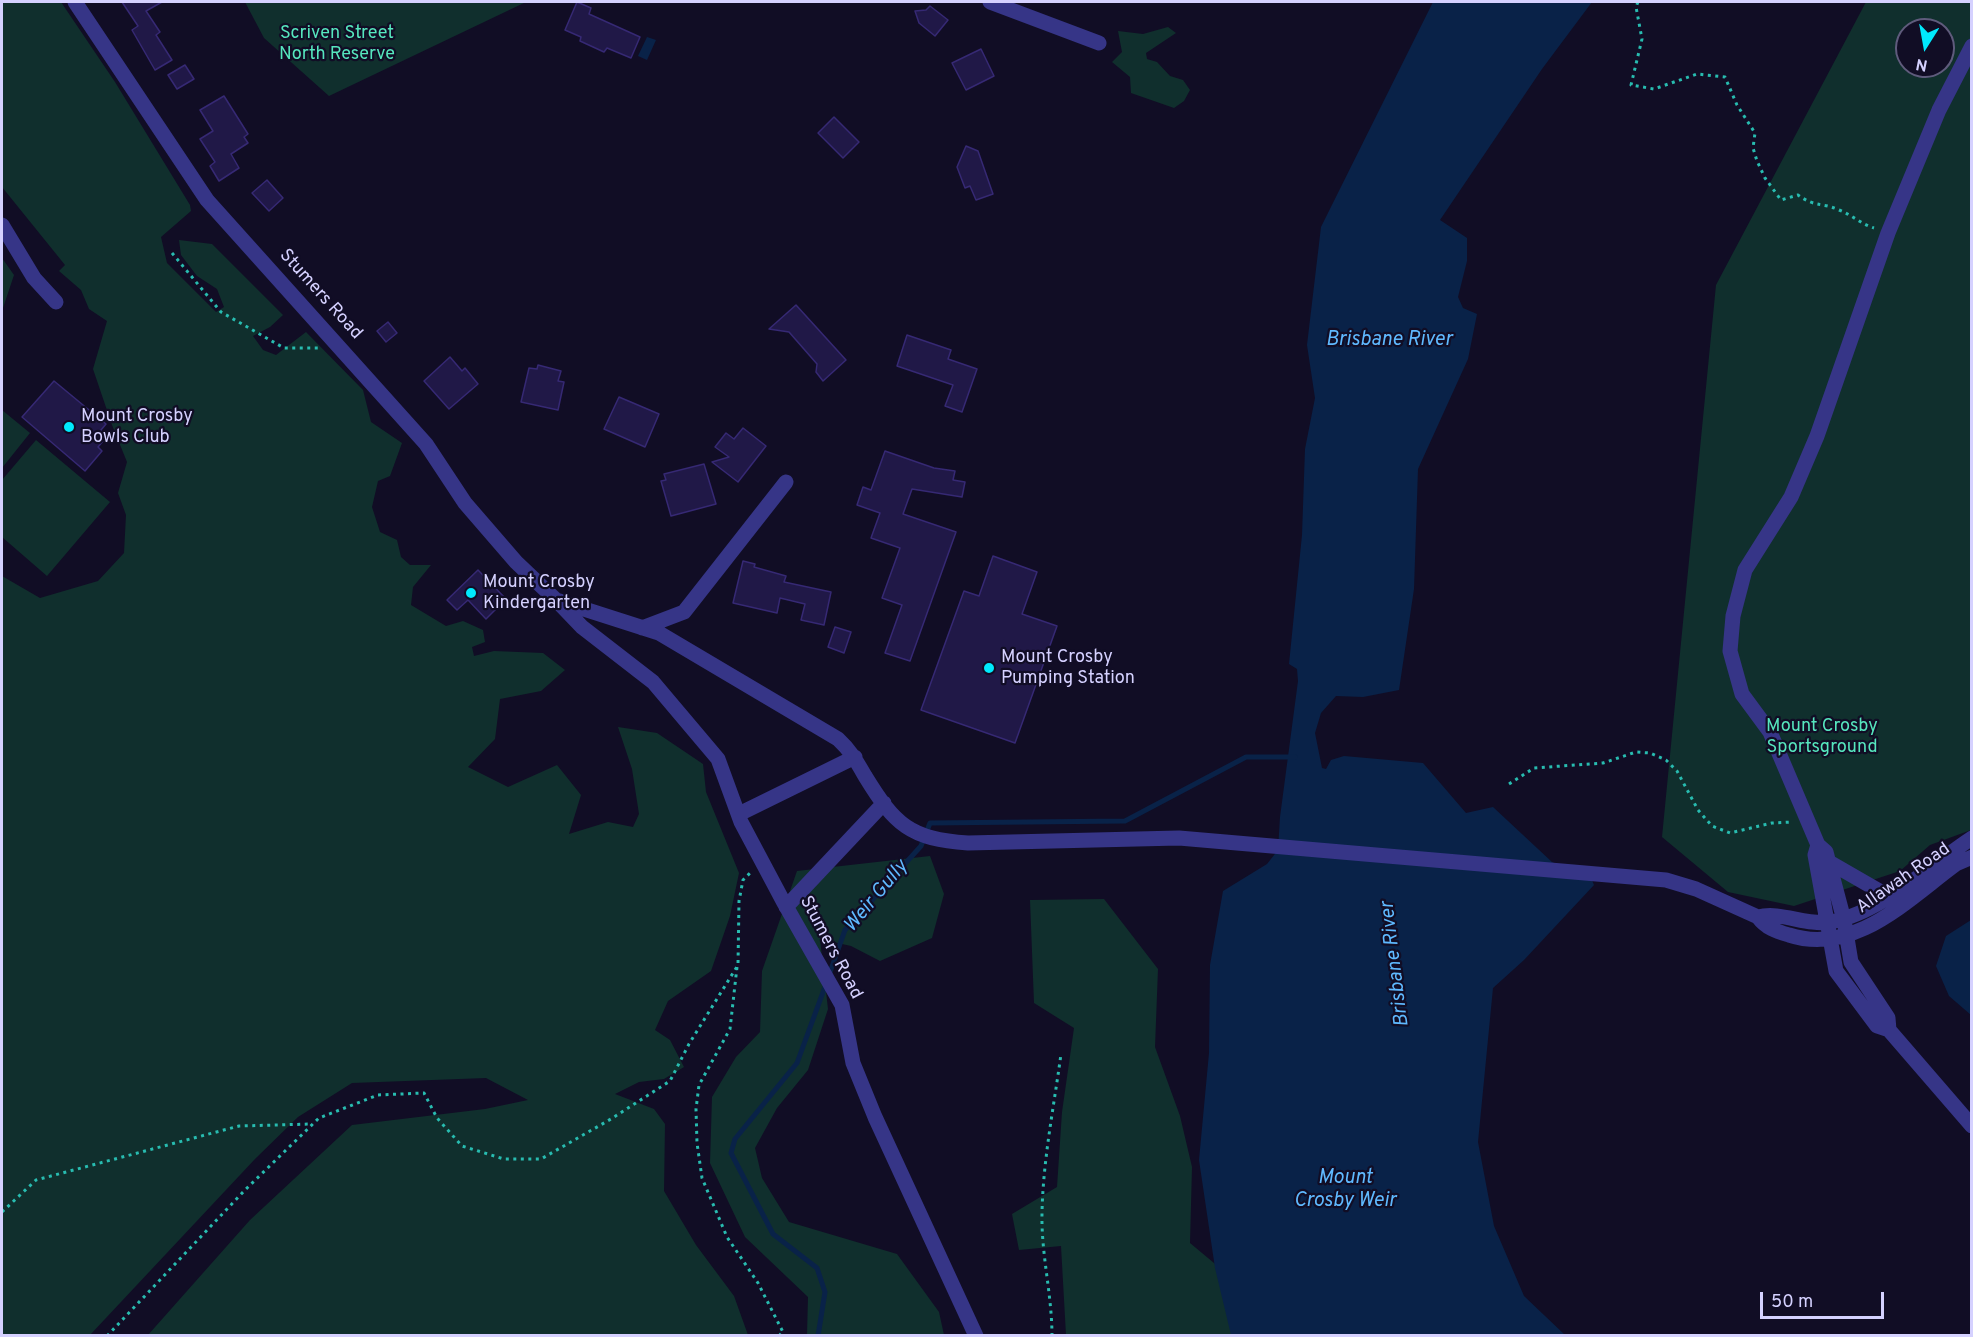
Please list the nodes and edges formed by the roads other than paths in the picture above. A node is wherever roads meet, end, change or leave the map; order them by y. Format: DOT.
graph roads {
  1 [pos="75,2"];
  2 [pos="990,2"];
  3 [pos="1099,43"];
  4 [pos="1971,46"];
  5 [pos="2,225"];
  6 [pos="57,302"];
  7 [pos="786,482"];
  8 [pos="556,600"];
  9 [pos="642,628"];
  10 [pos="855,757"];
  11 [pos="884,803"];
  12 [pos="739,814"];
  13 [pos="1971,838"];
  14 [pos="1818,845"];
  15 [pos="1971,857"];
  16 [pos="1829,862"];
  17 [pos="1666,880"];
  18 [pos="1888,896"];
  19 [pos="786,907"];
  20 [pos="1758,917"];
  21 [pos="1844,920"];
  22 [pos="1828,923"];
  23 [pos="1847,936"];
  24 [pos="1831,940"];
  25 [pos="1889,1030"];
  26 [pos="1971,1126"];
  27 [pos="976,1335"];
  1 -- 8 [label="street, Stumers Road"];
  2 -- 3 [label="street"];
  4 -- 14 [label="street"];
  5 -- 6 [label="street"];
  7 -- 9 [label="street"];
  8 -- 9 [label="street, Stumers Road"];
  8 -- 12 [label="street, Stumers Road"];
  9 -- 10 [label="street, Stumers Road"];
  10 -- 11 [label="street, Stumers Road"];
  10 -- 12 [label="street"];
  11 -- 17 [label="street, Stumers Road"];
  11 -- 19 [label="street"];
  12 -- 19 [label="street, Stumers Road"];
  13 -- 18 [label="street, Allawah Road"];
  14 -- 16 [label="street"];
  14 -- 22 [label="street"];
  15 -- 23 [label="street, Allawah Road"];
  16 -- 18 [label="street"];
  16 -- 21 [label="street"];
  17 -- 20 [label="street, Allawah Road"];
  18 -- 21 [label="street, Allawah Road"];
  19 -- 27 [label="street, Stumers Road"];
  20 -- 22 [label="street, Allawah Road"];
  20 -- 24 [label="street, Allawah Road"];
  21 -- 22 [label="street, Allawah Road"];
  21 -- 23 [label="street"];
  22 -- 24 [label="street"];
  23 -- 24 [label="street, Allawah Road"];
  23 -- 25 [label="street"];
  24 -- 25 [label="street"];
  25 -- 26 [label="street"];
}
